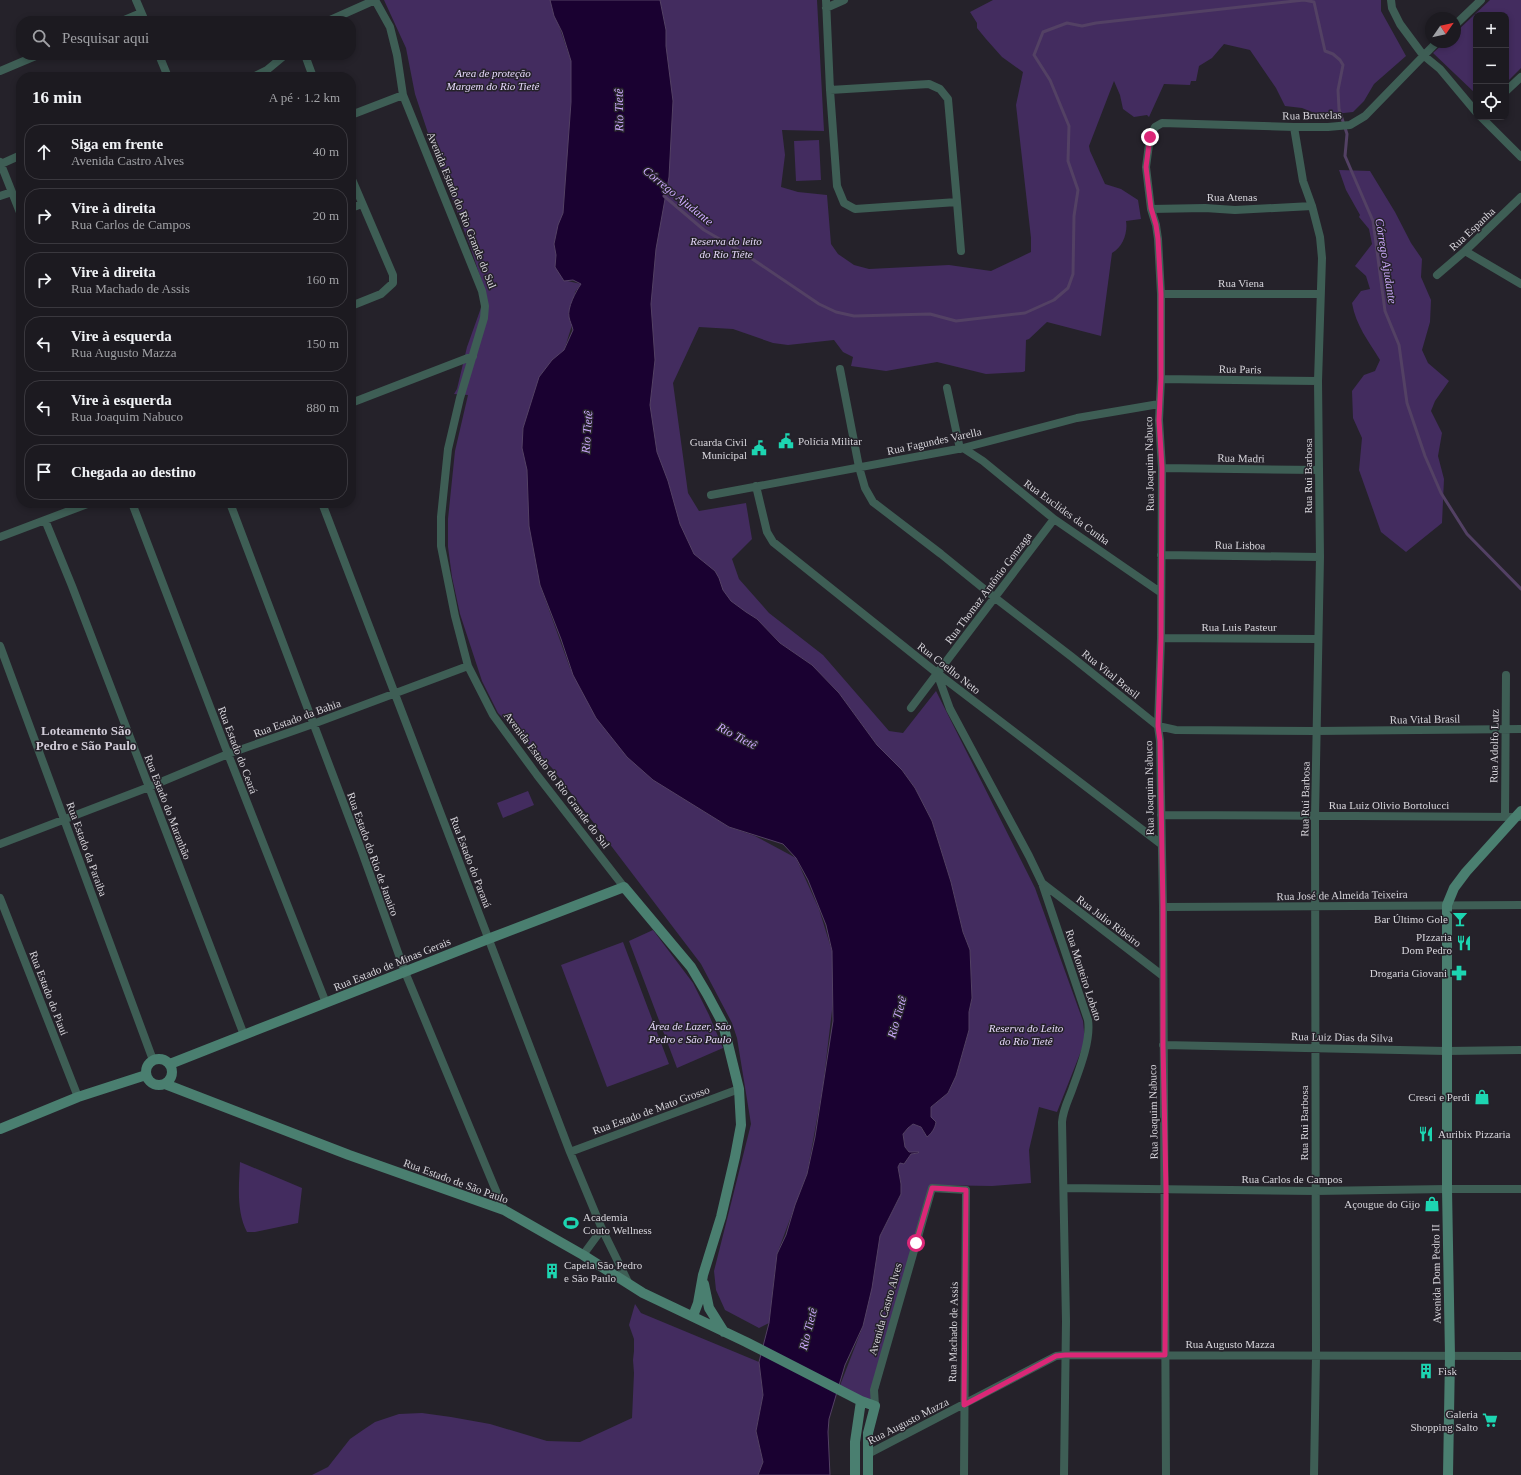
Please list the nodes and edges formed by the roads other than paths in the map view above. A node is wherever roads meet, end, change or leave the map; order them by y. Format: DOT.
graph roads {
  1 [pos="136,0"];
  2 [pos="375,0"];
  3 [pos="844,0"];
  4 [pos="1391,0"];
  5 [pos="1481,0"];
  6 [pos="826,4"];
  7 [pos="143,16"];
  8 [pos="339,16"];
  9 [pos="1461,19"];
  10 [pos="1431,48"];
  11 [pos="1423,55"];
  12 [pos="26,60"];
  13 [pos="160,60"];
  14 [pos="279,60"];
  15 [pos="307,60"];
  16 [pos="0,71"];
  17 [pos="166,72"];
  18 [pos="264,72"];
  19 [pos="311,72"];
  20 [pos="1521,77"];
  21 [pos="1509,89"];
  22 [pos="830,90"];
  23 [pos="403,95"];
  24 [pos="1473,108"];
  25 [pos="356,113"];
  26 [pos="1484,120"];
  27 [pos="1155,127"];
  28 [pos="1294,127"];
  29 [pos="16,157"];
  30 [pos="1521,157"];
  31 [pos="0,163"];
  32 [pos="356,189"];
  33 [pos="12,192"];
  34 [pos="0,196"];
  35 [pos="1521,197"];
  36 [pos="16,202"];
  37 [pos="957,202"];
  38 [pos="362,204"];
  39 [pos="356,206"];
  40 [pos="1312,206"];
  41 [pos="1151,208"];
  42 [pos="961,250"];
  43 [pos="1465,251"];
  44 [pos="1437,275"];
  45 [pos="1521,284"];
  46 [pos="1161,294"];
  47 [pos="1320,294"];
  48 [pos="356,304"];
  49 [pos="473,356"];
  50 [pos="840,369"];
  51 [pos="1161,378"];
  52 [pos="1318,381"];
  53 [pos="947,388"];
  54 [pos="356,401"];
  55 [pos="1159,404"];
  56 [pos="961,448"];
  57 [pos="859,467"];
  58 [pos="1162,468"];
  59 [pos="1319,470"];
  60 [pos="756,486"];
  61 [pos="711,495"];
  62 [pos="77,508"];
  63 [pos="134,508"];
  64 [pos="232,508"];
  65 [pos="324,508"];
  66 [pos="1054,519"];
  67 [pos="45,520"];
  68 [pos="0,538"];
  69 [pos="1161,555"];
  70 [pos="1320,557"];
  71 [pos="1160,592"];
  72 [pos="994,597"];
  73 [pos="1161,638"];
  74 [pos="1318,639"];
  75 [pos="0,646"];
  76 [pos="468,666"];
  77 [pos="938,673"];
  78 [pos="1506,675"];
  79 [pos="395,693"];
  80 [pos="911,708"];
  81 [pos="313,724"];
  82 [pos="1158,726"];
  83 [pos="1506,729"];
  84 [pos="1521,729"];
  85 [pos="1316,731"];
  86 [pos="228,754"];
  87 [pos="149,787"];
  88 [pos="1161,815"];
  89 [pos="1519,815"];
  90 [pos="1315,816"];
  91 [pos="1505,817"];
  92 [pos="64,820"];
  93 [pos="0,844"];
  94 [pos="1161,844"];
  95 [pos="1042,883"];
  96 [pos="624,887"];
  97 [pos="0,898"];
  98 [pos="1447,905"];
  99 [pos="1521,905"];
  100 [pos="1315,906"];
  101 [pos="1163,907"];
  102 [pos="488,939"];
  103 [pos="405,972"];
  104 [pos="1163,976"];
  105 [pos="326,1003"];
  106 [pos="244,1035"];
  107 [pos="1163,1045"];
  108 [pos="1316,1048"];
  109 [pos="1521,1050"];
  110 [pos="1446,1051"];
  111 [pos="153,1060"];
  112 [pos="170,1064"];
  113 [pos="146,1074"];
  114 [pos="165,1084"];
  115 [pos="739,1089"];
  116 [pos="78,1097"];
  117 [pos="0,1129"];
  118 [pos="570,1152"];
  119 [pos="1064,1188"];
  120 [pos="1447,1189"];
  121 [pos="1521,1189"];
  122 [pos="966,1190"];
  123 [pos="1166,1190"];
  124 [pos="1315,1191"];
  125 [pos="504,1210"];
  126 [pos="602,1229"];
  127 [pos="583,1255"];
  128 [pos="703,1275"];
  129 [pos="628,1282"];
  130 [pos="709,1307"];
  131 [pos="696,1318"];
  132 [pos="724,1332"];
  133 [pos="1065,1355"];
  134 [pos="1165,1355"];
  135 [pos="1316,1356"];
  136 [pos="1450,1356"];
  137 [pos="1521,1356"];
  138 [pos="874,1390"];
  139 [pos="861,1401"];
  140 [pos="964,1405"];
  141 [pos="875,1406"];
  142 [pos="868,1454"];
  143 [pos="855,1475"];
  144 [pos="868,1475"];
  145 [pos="964,1475"];
  146 [pos="1064,1475"];
  147 [pos="1166,1475"];
  148 [pos="1314,1475"];
  149 [pos="1448,1475"];
  1 -- 7 [label="street"];
  2 -- 8 [label="street"];
  2 -- 23 [label="street, Avenida Estado do Rio Grande do Sul"];
  3 -- 6 [label="street"];
  4 -- 11 [label="street"];
  5 -- 9 [label="street"];
  6 -- 22 [label="street"];
  10 -- 11 [label="street, Rua Bruxelas"];
  11 -- 24 [label="street"];
  11 -- 28 [label="street, Rua Bruxelas"];
  12 -- 16 [label="street"];
  13 -- 17 [label="street"];
  14 -- 18 [label="street"];
  15 -- 19 [label="street"];
  20 -- 21 [label="street"];
  22 -- 37 [label="street"];
  22 -- 37 [label="street"];
  23 -- 25 [label="street"];
  23 -- 49 [label="street, Avenida Estado do Rio Grande do Sul"];
  26 -- 30 [label="street"];
  27 -- 28 [label="street, Rua Bruxelas"];
  27 -- 41 [label="street, Rua Joaquim Nabuco"];
  28 -- 40 [label="street, Rua Rui Barbosa"];
  29 -- 31 [label="street"];
  31 -- 33 [label="street"];
  32 -- 38 [label="street"];
  33 -- 34 [label="street"];
  33 -- 36 [label="street"];
  35 -- 43 [label="street, Rua Espanha"];
  37 -- 42 [label="street"];
  38 -- 39 [label="street"];
  38 -- 48 [label="street"];
  40 -- 41 [label="street, Rua Atenas"];
  40 -- 47 [label="street, Rua Rui Barbosa"];
  41 -- 46 [label="street, Rua Joaquim Nabuco"];
  43 -- 44 [label="street, Rua Espanha"];
  43 -- 45 [label="street"];
  46 -- 47 [label="street, Rua Viena"];
  46 -- 51 [label="street, Rua Joaquim Nabuco"];
  47 -- 52 [label="street, Rua Rui Barbosa"];
  49 -- 54 [label="street"];
  49 -- 76 [label="street, Avenida Estado do Rio Grande do Sul"];
  50 -- 57 [label="street, Rua Vital Brasil"];
  51 -- 52 [label="street, Rua Paris"];
  51 -- 55 [label="street, Rua Joaquim Nabuco"];
  52 -- 59 [label="street, Rua Rui Barbosa"];
  53 -- 56 [label="street"];
  55 -- 56 [label="street, Rua Fagundes Varella"];
  55 -- 58 [label="street, Rua Joaquim Nabuco"];
  56 -- 57 [label="street, Rua Fagundes Varella"];
  56 -- 66 [label="street, Rua Euclides da Cunha"];
  57 -- 60 [label="street, Rua Fagundes Varella"];
  57 -- 72 [label="street, Rua Vital Brasil"];
  58 -- 59 [label="street, Rua Madri"];
  58 -- 69 [label="street, Rua Joaquim Nabuco"];
  59 -- 70 [label="street, Rua Rui Barbosa"];
  60 -- 61 [label="street, Rua Fagundes Varella"];
  60 -- 77 [label="street, Rua Coelho Neto"];
  62 -- 67 [label="street"];
  63 -- 86 [label="street, Rua Estado do Ceará"];
  64 -- 81 [label="street, Rua Estado do Rio de Janairo"];
  65 -- 79 [label="street, Rua Estado do Paraná"];
  66 -- 71 [label="street, Rua Euclides da Cunha"];
  66 -- 72 [label="street, Rua Thomaz Antônio Gonzaga"];
  67 -- 68 [label="street"];
  67 -- 87 [label="street, Rua Estado do Maranhão"];
  69 -- 70 [label="street, Rua Lisboa"];
  69 -- 71 [label="street, Rua Joaquim Nabuco"];
  70 -- 74 [label="street, Rua Rui Barbosa"];
  71 -- 73 [label="street, Rua Joaquim Nabuco"];
  72 -- 77 [label="street, Rua Thomaz Antônio Gonzaga"];
  72 -- 82 [label="street, Rua Vital Brasil"];
  73 -- 74 [label="street, Rua Luis Pasteur"];
  73 -- 82 [label="street, Rua Joaquim Nabuco"];
  74 -- 85 [label="street, Rua Rui Barbosa"];
  75 -- 92 [label="street, Rua Estado da Paraiba"];
  76 -- 79 [label="street, Rua Estado da Bahia"];
  76 -- 96 [label="street, Avenida Estado do Rio Grande do Sul"];
  77 -- 80 [label="street, Rua Thomaz Antônio Gonzaga"];
  77 -- 94 [label="street, Rua Coelho Neto"];
  77 -- 95 [label="street, Rua Monteiro Lobato"];
  78 -- 83 [label="street, Rua Adolfo Lutz"];
  79 -- 81 [label="street, Rua Estado da Bahia"];
  79 -- 102 [label="street, Rua Estado do Paraná"];
  81 -- 86 [label="street, Rua Estado da Bahia"];
  81 -- 103 [label="street, Rua Estado do Rio de Janairo"];
  82 -- 85 [label="street, Rua Vital Brasil"];
  82 -- 88 [label="street, Rua Joaquim Nabuco"];
  83 -- 84 [label="street, Rua Vital Brasil"];
  83 -- 85 [label="street, Rua Vital Brasil"];
  83 -- 91 [label="street, Rua Adolfo Lutz"];
  85 -- 90 [label="street, Rua Rui Barbosa"];
  86 -- 87 [label="street, Rua Estado da Bahia"];
  86 -- 105 [label="street, Rua Estado do Ceará"];
  87 -- 92 [label="street, Rua Estado da Bahia"];
  87 -- 106 [label="street, Rua Estado do Maranhão"];
  88 -- 90 [label="street, Rua Luiz Olivio Bortolucci"];
  88 -- 94 [label="street, Rua Joaquim Nabuco"];
  89 -- 91 [label="street, Rua Luiz Olivio Bortolucci"];
  89 -- 98 [label="street, Avenida Dom Pedro II"];
  90 -- 91 [label="street, Rua Luiz Olivio Bortolucci"];
  90 -- 100 [label="street, Rua Rui Barbosa"];
  92 -- 93 [label="street, Rua Estado da Bahia"];
  92 -- 111 [label="street, Rua Estado da Paraiba"];
  94 -- 101 [label="street, Rua Joaquim Nabuco"];
  95 -- 104 [label="street, Rua Julio Ribeiro"];
  95 -- 119 [label="street, Rua Monteiro Lobato"];
  96 -- 102 [label="street, Rua Estado de Minas Gerais"];
  96 -- 115 [label="street, Avenida Estado do Rio Grande do Sul"];
  97 -- 116 [label="street, Rua Estado do Piaui"];
  98 -- 99 [label="street, Rua José de Almeida Teixeira"];
  98 -- 100 [label="street, Rua José de Almeida Teixeira"];
  98 -- 110 [label="street, Avenida Dom Pedro II"];
  100 -- 101 [label="street, Rua José de Almeida Teixeira"];
  100 -- 108 [label="street, Rua Rui Barbosa"];
  101 -- 104 [label="street, Rua Joaquim Nabuco"];
  102 -- 103 [label="street, Rua Estado de Minas Gerais"];
  102 -- 118 [label="street, Rua Estado do Paraná"];
  103 -- 105 [label="street, Rua Estado de Minas Gerais"];
  103 -- 125 [label="street, Rua Estado do Rio de Janairo"];
  104 -- 107 [label="street, Rua Joaquim Nabuco"];
  105 -- 106 [label="street, Rua Estado de Minas Gerais"];
  106 -- 112 [label="street, Rua Estado de Minas Gerais"];
  107 -- 108 [label="street, Rua Luiz Dias da Silva"];
  107 -- 123 [label="street, Rua Joaquim Nabuco"];
  108 -- 110 [label="street, Rua Luiz Dias da Silva"];
  108 -- 124 [label="street, Rua Rui Barbosa"];
  109 -- 110 [label="street, Rua Luiz Dias da Silva"];
  110 -- 120 [label="street, Avenida Dom Pedro II"];
  111 -- 112 [label="street"];
  111 -- 113 [label="street"];
  112 -- 114 [label="street"];
  113 -- 114 [label="street"];
  113 -- 116 [label="street"];
  114 -- 125 [label="street, Rua Estado de São Paulo"];
  115 -- 118 [label="street, Rua Estado de Mato Grosso"];
  115 -- 128 [label="street, Avenida Estado do Rio Grande do Sul"];
  116 -- 117 [label="street"];
  118 -- 126 [label="street, Rua Estado do Paraná"];
  119 -- 123 [label="street, Rua Carlos de Campos"];
  119 -- 133 [label="street, Rua Monteiro Lobato"];
  120 -- 121 [label="street, Rua Carlos de Campos"];
  120 -- 124 [label="street, Rua Carlos de Campos"];
  120 -- 136 [label="street, Avenida Dom Pedro II"];
  122 -- 138 [label="street, Avenida Castro Alves"];
  122 -- 140 [label="street, Rua Machado de Assis"];
  123 -- 124 [label="street, Rua Carlos de Campos"];
  123 -- 134 [label="street, Rua Joaquim Nabuco"];
  124 -- 135 [label="street, Rua Rui Barbosa"];
  125 -- 127 [label="street, Rua Estado de São Paulo"];
  126 -- 127 [label="street"];
  126 -- 129 [label="street, Rua Estado do Paraná"];
  127 -- 129 [label="street, Rua Estado de São Paulo"];
  128 -- 130 [label="street, Avenida Estado do Rio Grande do Sul"];
  128 -- 131 [label="street, Avenida Estado do Rio Grande do Sul"];
  129 -- 131 [label="street, Rua Estado de São Paulo"];
  130 -- 131 [label="street"];
  130 -- 132 [label="street, Avenida Estado do Rio Grande do Sul"];
  131 -- 132 [label="street, Rua Estado de São Paulo"];
  132 -- 139 [label="street, Rua Estado de São Paulo"];
  133 -- 134 [label="street, Rua Augusto Mazza"];
  133 -- 140 [label="street, Rua Augusto Mazza"];
  133 -- 146 [label="street, Rua Monteiro Lobato"];
  134 -- 135 [label="street, Rua Augusto Mazza"];
  134 -- 147 [label="street, Rua Joaquim Nabuco"];
  135 -- 136 [label="street, Rua Augusto Mazza"];
  135 -- 148 [label="street, Rua Rui Barbosa"];
  136 -- 137 [label="street, Rua Augusto Mazza"];
  136 -- 149 [label="street, Avenida Dom Pedro II"];
  138 -- 139 [label="street"];
  138 -- 141 [label="street, Avenida Castro Alves"];
  139 -- 141 [label="street, Rua Estado de São Paulo"];
  139 -- 143 [label="street"];
  140 -- 142 [label="street, Rua Augusto Mazza"];
  140 -- 145 [label="street, Rua Machado de Assis"];
  141 -- 142 [label="street, Avenida Castro Alves"];
  142 -- 144 [label="street, Avenida Castro Alves"];
}
